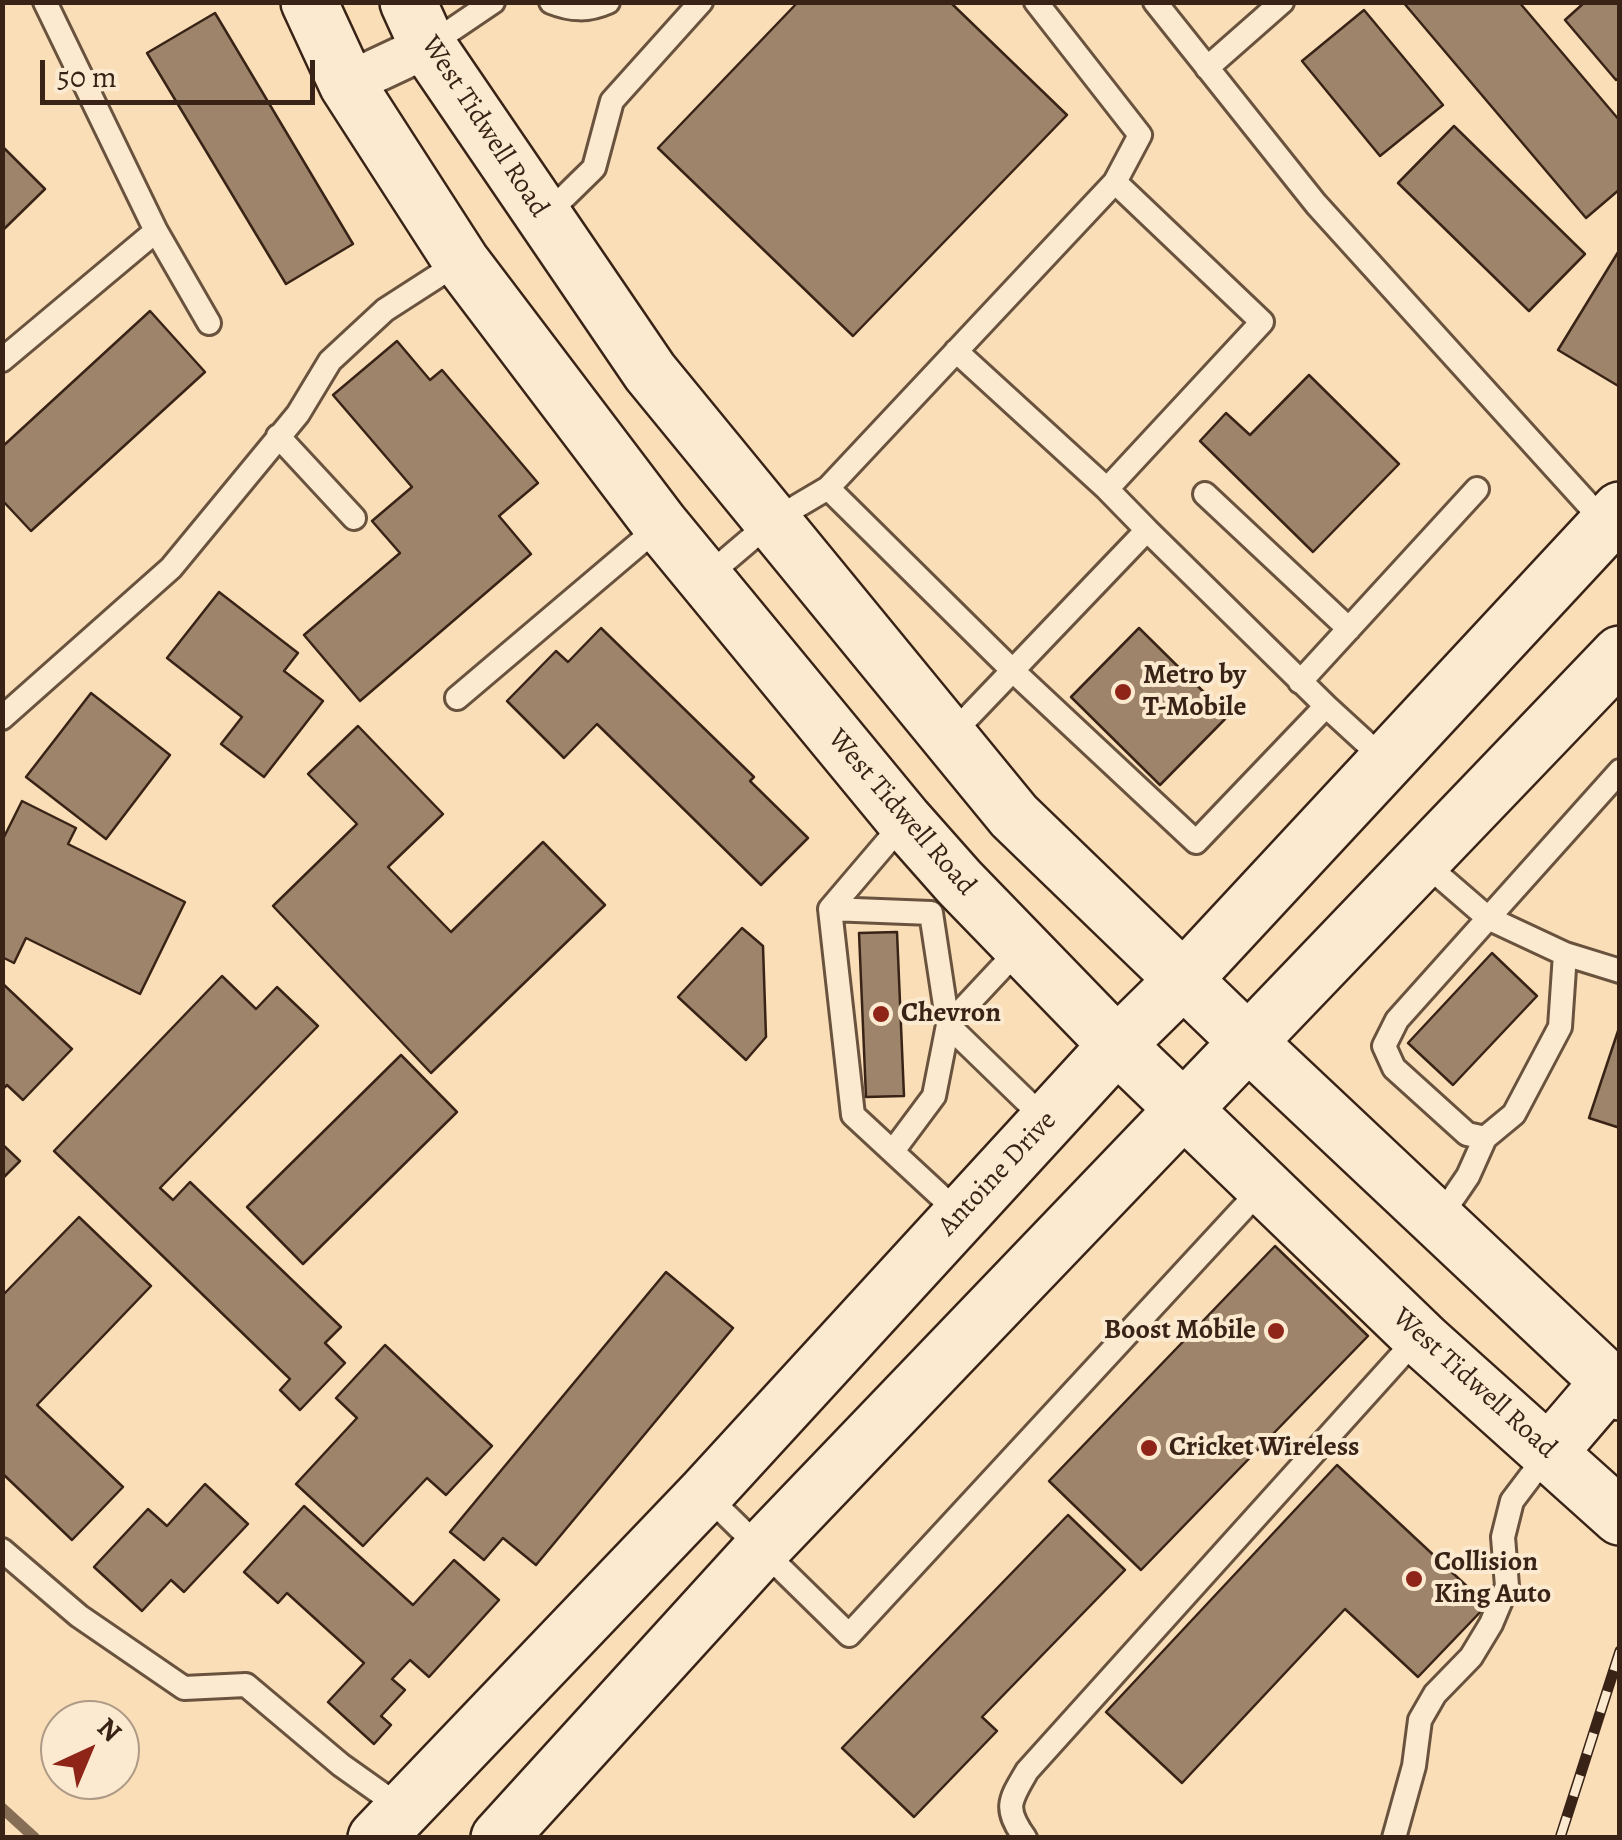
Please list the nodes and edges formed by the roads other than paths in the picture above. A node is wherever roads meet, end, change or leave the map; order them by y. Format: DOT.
graph roads {
  1 [pos="44,2"];
  2 [pos="309,2"];
  3 [pos="493,2"];
  4 [pos="551,2"];
  5 [pos="608,2"];
  6 [pos="701,2"];
  7 [pos="1036,2"];
  8 [pos="1155,2"];
  9 [pos="1282,2"];
  10 [pos="418,24"];
  11 [pos="1207,68"];
  12 [pos="348,84"];
  13 [pos="1116,182"];
  14 [pos="543,219"];
  15 [pos="156,231"];
  16 [pos="461,261"];
  17 [pos="209,323"];
  18 [pos="956,351"];
  19 [pos="2,360"];
  20 [pos="278,436"];
  21 [pos="828,488"];
  22 [pos="1107,489"];
  23 [pos="1477,489"];
  24 [pos="1205,494"];
  25 [pos="354,518"];
  26 [pos="772,521"];
  27 [pos="1615,524"];
  28 [pos="661,525"];
  29 [pos="1147,530"];
  30 [pos="705,578"];
  31 [pos="1349,629"];
  32 [pos="1616,666"];
  33 [pos="1011,669"];
  34 [pos="1300,682"];
  35 [pos="458,698"];
  36 [pos="1326,706"];
  37 [pos="2,718"];
  38 [pos="950,736"];
  39 [pos="1386,761"];
  40 [pos="1620,771"];
  41 [pos="904,821"];
  42 [pos="1421,860"];
  43 [pos="945,898"];
  44 [pos="830,909"];
  45 [pos="1488,918"];
  46 [pos="1021,947"];
  47 [pos="1564,954"];
  48 [pos="1620,971"];
  49 [pos="1184,979"];
  50 [pos="948,1025"];
  51 [pos="1247,1042"];
  52 [pos="1117,1045"];
  53 [pos="1182,1108"];
  54 [pos="1047,1121"];
  55 [pos="1485,1138"];
  56 [pos="892,1152"];
  57 [pos="1263,1186"];
  58 [pos="962,1214"];
  59 [pos="1438,1220"];
  60 [pos="1419,1336"];
  61 [pos="1614,1387"];
  62 [pos="1549,1452"];
  63 [pos="705,1494"];
  64 [pos="1620,1517"];
  65 [pos="762,1549"];
  66 [pos="2,1550"];
  67 [pos="389,1823"];
  68 [pos="510,1833"];
  69 [pos="1025,1838"];
  70 [pos="1394,1838"];
  1 -- 15 [label="lane"];
  2 -- 12 [label="main road, West Tidwell Road"];
  3 -- 10 [label="lane"];
  4 -- 5 [label="lane"];
  6 -- 14 [label="lane"];
  7 -- 13 [label="lane"];
  8 -- 11 [label="lane"];
  9 -- 11 [label="lane"];
  10 -- 12 [label="street"];
  10 -- 14 [label="main road, West Tidwell Road"];
  11 -- 27 [label="lane"];
  12 -- 16 [label="main road, West Tidwell Road"];
  13 -- 18 [label="lane"];
  13 -- 22 [label="lane"];
  14 -- 26 [label="main road, West Tidwell Road"];
  15 -- 17 [label="lane"];
  15 -- 19 [label="lane"];
  16 -- 20 [label="lane"];
  16 -- 28 [label="main road, West Tidwell Road"];
  18 -- 21 [label="lane"];
  18 -- 22 [label="lane"];
  20 -- 25 [label="lane"];
  20 -- 37 [label="lane"];
  21 -- 26 [label="lane"];
  21 -- 33 [label="lane"];
  22 -- 29 [label="lane"];
  23 -- 31 [label="lane"];
  24 -- 31 [label="lane"];
  26 -- 30 [label="lane"];
  26 -- 38 [label="main road, West Tidwell Road"];
  27 -- 39 [label="main road, Antoine Drive"];
  28 -- 30 [label="main road, West Tidwell Road"];
  28 -- 35 [label="lane"];
  29 -- 33 [label="lane"];
  29 -- 34 [label="lane"];
  30 -- 41 [label="main road, West Tidwell Road"];
  31 -- 34 [label="lane"];
  32 -- 42 [label="main road"];
  33 -- 36 [label="lane"];
  33 -- 38 [label="lane"];
  34 -- 36 [label="lane"];
  36 -- 39 [label="lane"];
  38 -- 49 [label="main road, West Tidwell Road"];
  39 -- 49 [label="main road, Antoine Drive"];
  40 -- 45 [label="lane"];
  41 -- 43 [label="main road, West Tidwell Road"];
  41 -- 44 [label="lane"];
  42 -- 45 [label="lane"];
  42 -- 51 [label="main road"];
  43 -- 44 [label="lane"];
  43 -- 46 [label="main road, West Tidwell Road"];
  43 -- 50 [label="lane"];
  44 -- 56 [label="lane"];
  45 -- 47 [label="lane"];
  45 -- 55 [label="lane"];
  46 -- 50 [label="lane"];
  46 -- 52 [label="main road, West Tidwell Road"];
  47 -- 48 [label="lane"];
  47 -- 55 [label="lane"];
  49 -- 51 [label="main road, West Tidwell Road"];
  49 -- 52 [label="main road, Antoine Drive"];
  50 -- 54 [label="lane"];
  50 -- 56 [label="lane"];
  51 -- 53 [label="main road"];
  51 -- 59 [label="main road, West Tidwell Road"];
  52 -- 53 [label="main road, West Tidwell Road"];
  52 -- 54 [label="main road, Antoine Drive"];
  53 -- 57 [label="main road, West Tidwell Road"];
  53 -- 65 [label="main road"];
  54 -- 58 [label="main road, Antoine Drive"];
  55 -- 59 [label="lane"];
  56 -- 58 [label="lane"];
  57 -- 60 [label="main road, West Tidwell Road"];
  57 -- 65 [label="lane"];
  58 -- 63 [label="main road, Antoine Drive"];
  59 -- 61 [label="main road, West Tidwell Road"];
  60 -- 62 [label="main road, West Tidwell Road"];
  60 -- 69 [label="lane"];
  61 -- 62 [label="main road"];
  62 -- 64 [label="main road, West Tidwell Road"];
  62 -- 70 [label="lane"];
  63 -- 65 [label="lane"];
  63 -- 67 [label="main road, Antoine Drive"];
  65 -- 68 [label="main road"];
  66 -- 67 [label="lane"];
}
